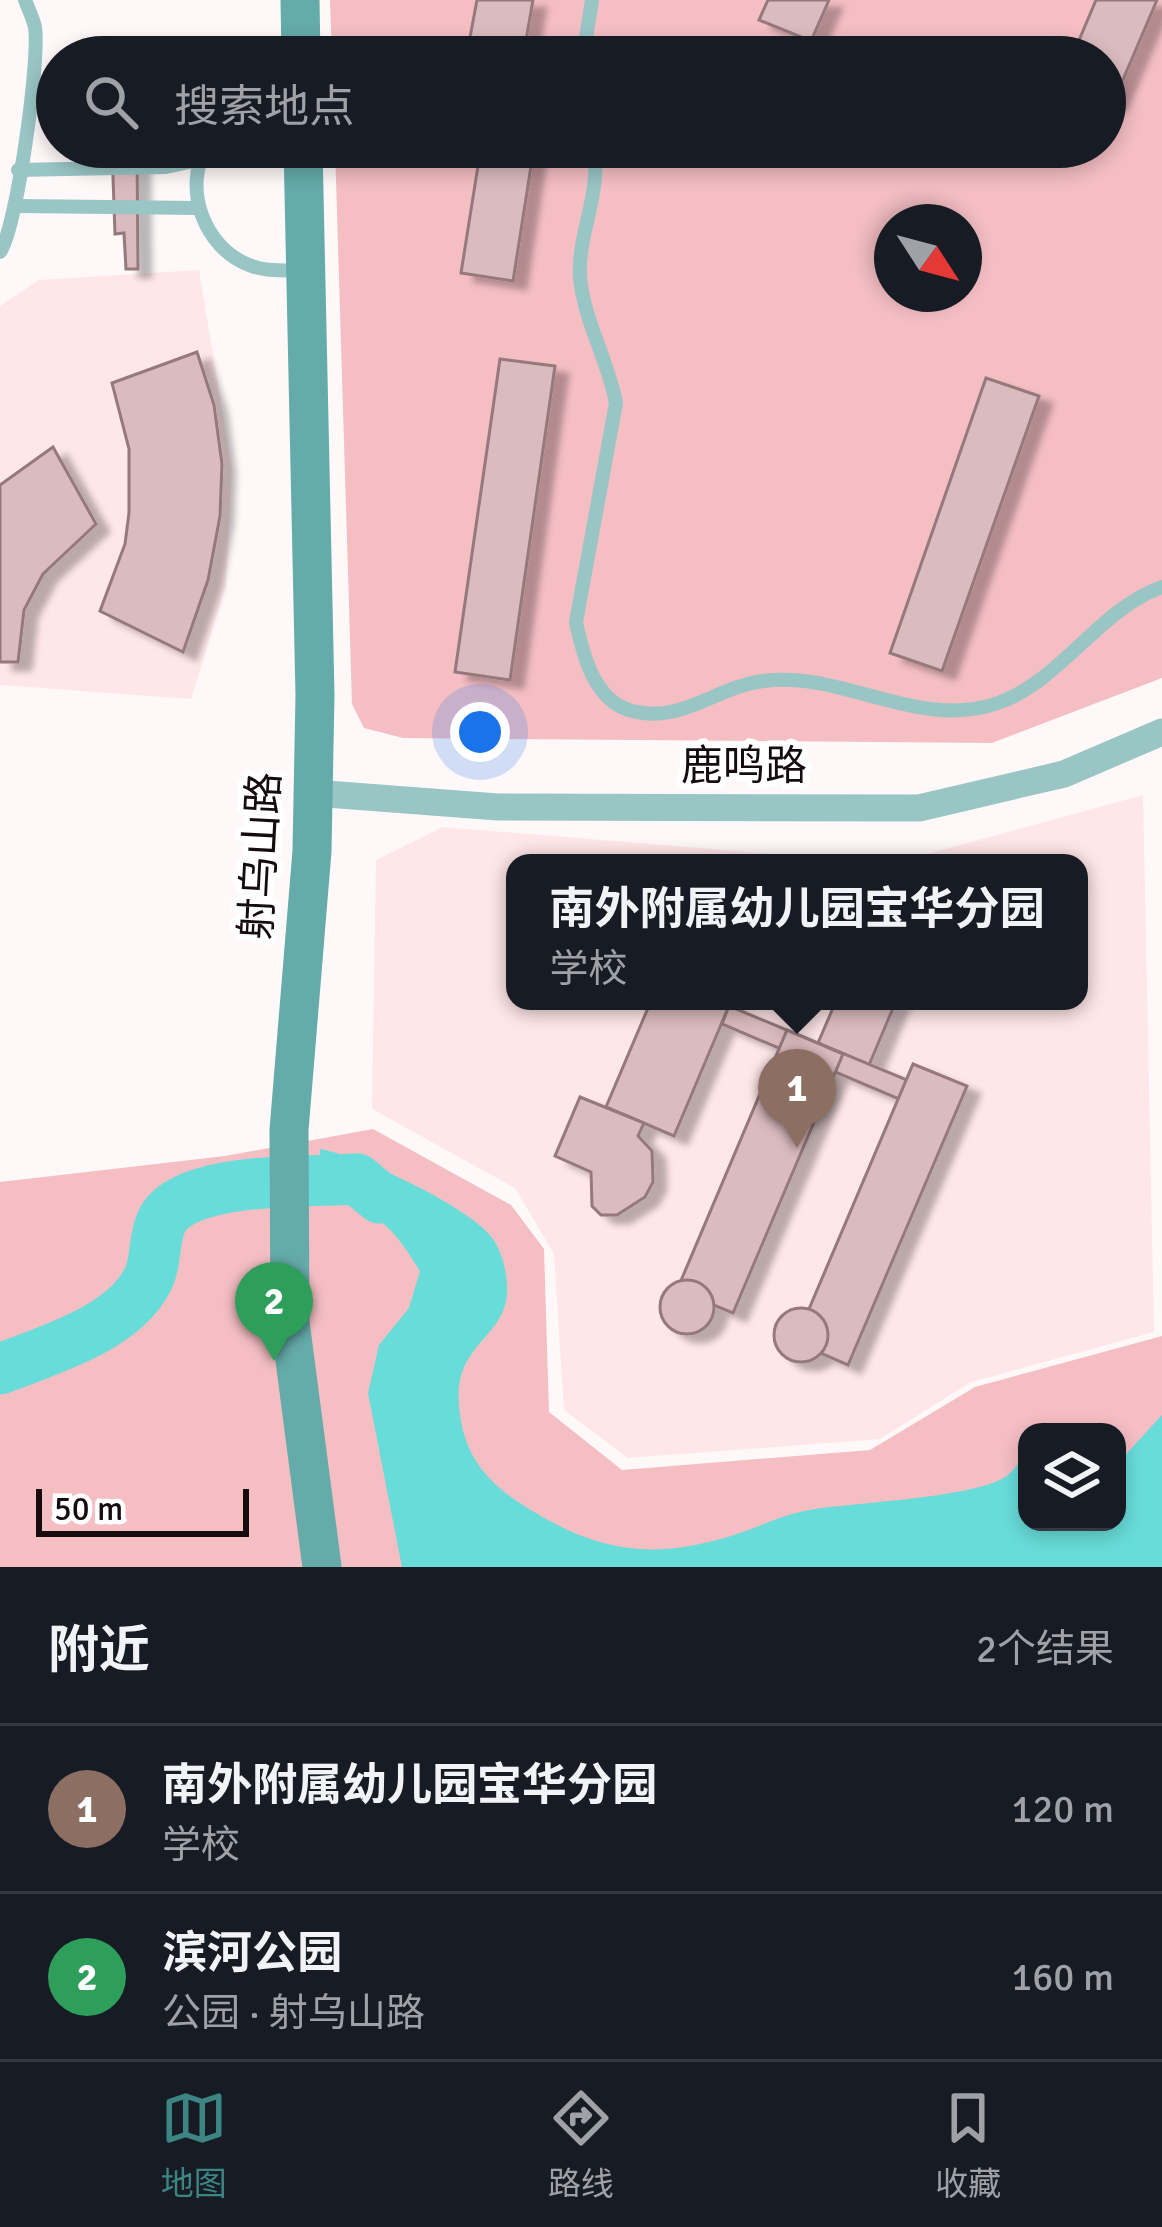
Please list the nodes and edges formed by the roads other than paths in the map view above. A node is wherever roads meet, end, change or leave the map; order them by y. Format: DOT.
graph roads {
  1 [pos="25,0"];
  2 [pos="300,0"];
  3 [pos="592,0"];
  4 [pos="301,36"];
  5 [pos="586,36"];
  6 [pos="117,168"];
  7 [pos="202,168"];
  8 [pos="304,168"];
  9 [pos="591,168"];
  10 [pos="18,170"];
  11 [pos="17,206"];
  12 [pos="198,208"];
  13 [pos="0,252"];
  14 [pos="306,271"];
  15 [pos="1162,587"];
  16 [pos="1162,732"];
  17 [pos="313,793"];
  18 [pos="322,1567"];
  1 -- 10 [label="lane"];
  2 -- 4 [label="street"];
  3 -- 5 [label="lane"];
  6 -- 10 [label="lane"];
  7 -- 12 [label="lane"];
  8 -- 14 [label="street, 射乌山路"];
  9 -- 15 [label="lane"];
  10 -- 11 [label="lane"];
  11 -- 12 [label="lane"];
  11 -- 13 [label="lane"];
  12 -- 14 [label="lane"];
  14 -- 17 [label="street, 射乌山路"];
  16 -- 17 [label="street, 鹿鸣路"];
  17 -- 18 [label="street, 射乌山路"];
}
